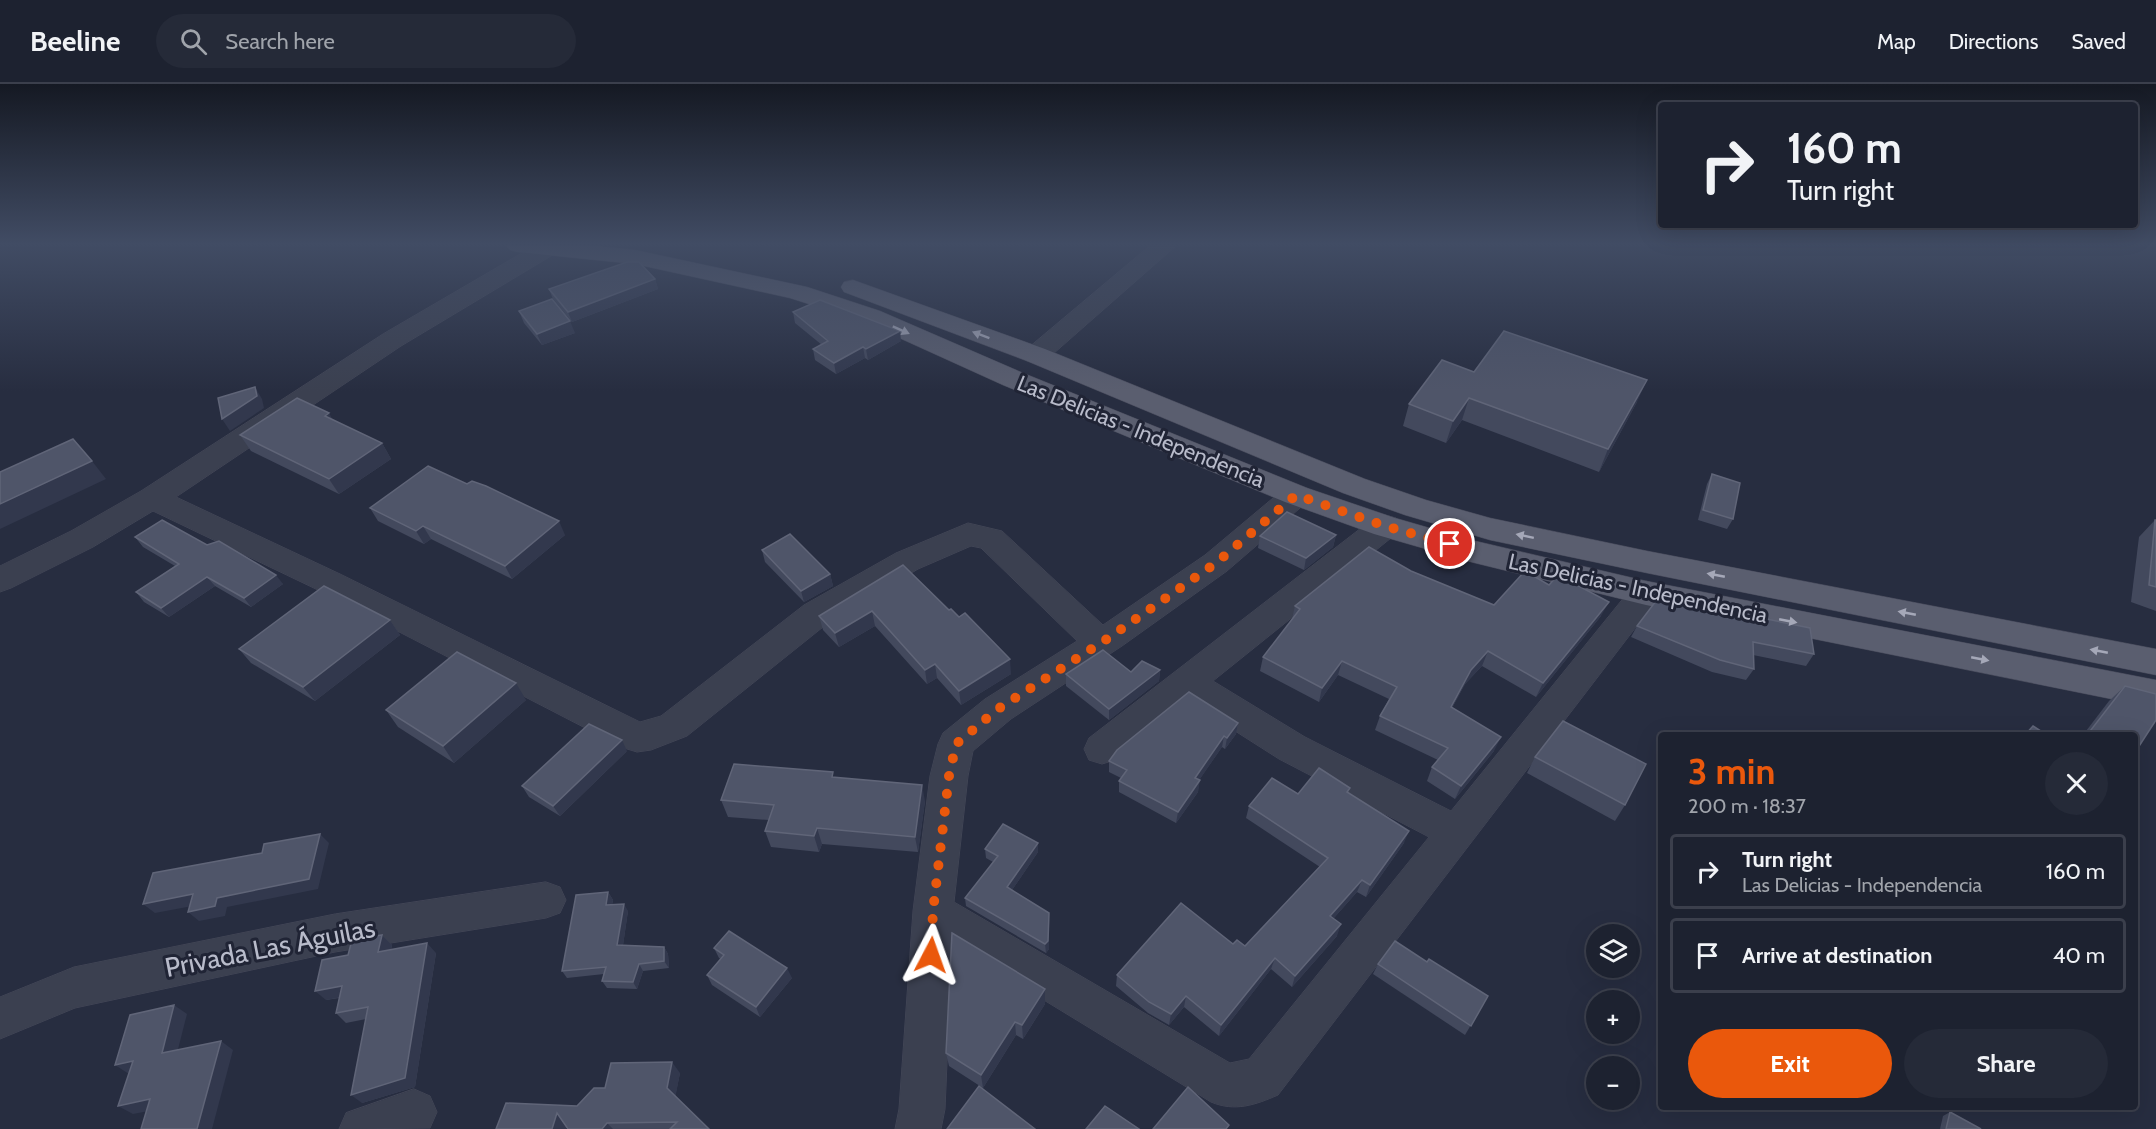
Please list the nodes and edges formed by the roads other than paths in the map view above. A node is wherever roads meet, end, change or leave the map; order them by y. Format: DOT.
graph roads {
  1 [pos="470,294"];
  2 [pos="803,294"];
  3 [pos="874,294"];
  4 [pos="1108,294"];
  5 [pos="1036,356"];
  6 [pos="1116,388"];
  7 [pos="1091,410"];
  8 [pos="1296,495"];
  9 [pos="152,498"];
  10 [pos="1385,526"];
  11 [pos="0,580"];
  12 [pos="1646,593"];
  13 [pos="1101,643"];
  14 [pos="2156,662"];
  15 [pos="1188,683"];
  16 [pos="2156,694"];
  17 [pos="1102,749"];
  18 [pos="1456,832"];
  19 [pos="546,900"];
  20 [pos="933,911"];
  21 [pos="0,1018"];
  22 [pos="414,1112"];
  23 [pos="363,1129"];
  24 [pos="918,1129"];
  1 -- 9 [label="street"];
  2 -- 7 [label="main road, Las Delicias - Independencia, one-way"];
  5 -- 3 [label="main road, Las Delicias - Independencia, one-way"];
  4 -- 5 [label="street"];
  5 -- 6 [label="main road, Las Delicias - Independencia"];
  6 -- 7 [label="main road"];
  14 -- 6 [label="main road, Las Delicias - Independencia, one-way"];
  7 -- 8 [label="main road, Las Delicias - Independencia"];
  8 -- 10 [label="main road, Las Delicias - Independencia"];
  8 -- 13 [label="street"];
  9 -- 11 [label="street"];
  9 -- 13 [label="street"];
  10 -- 12 [label="main road, Las Delicias - Independencia"];
  10 -- 15 [label="street"];
  12 -- 16 [label="main road, Las Delicias - Independencia, one-way"];
  12 -- 18 [label="street"];
  13 -- 20 [label="street"];
  15 -- 17 [label="street"];
  15 -- 18 [label="street"];
  18 -- 20 [label="street"];
  19 -- 21 [label="street, Privada Las Águilas"];
  20 -- 24 [label="street"];
  22 -- 23 [label="street"];
}
